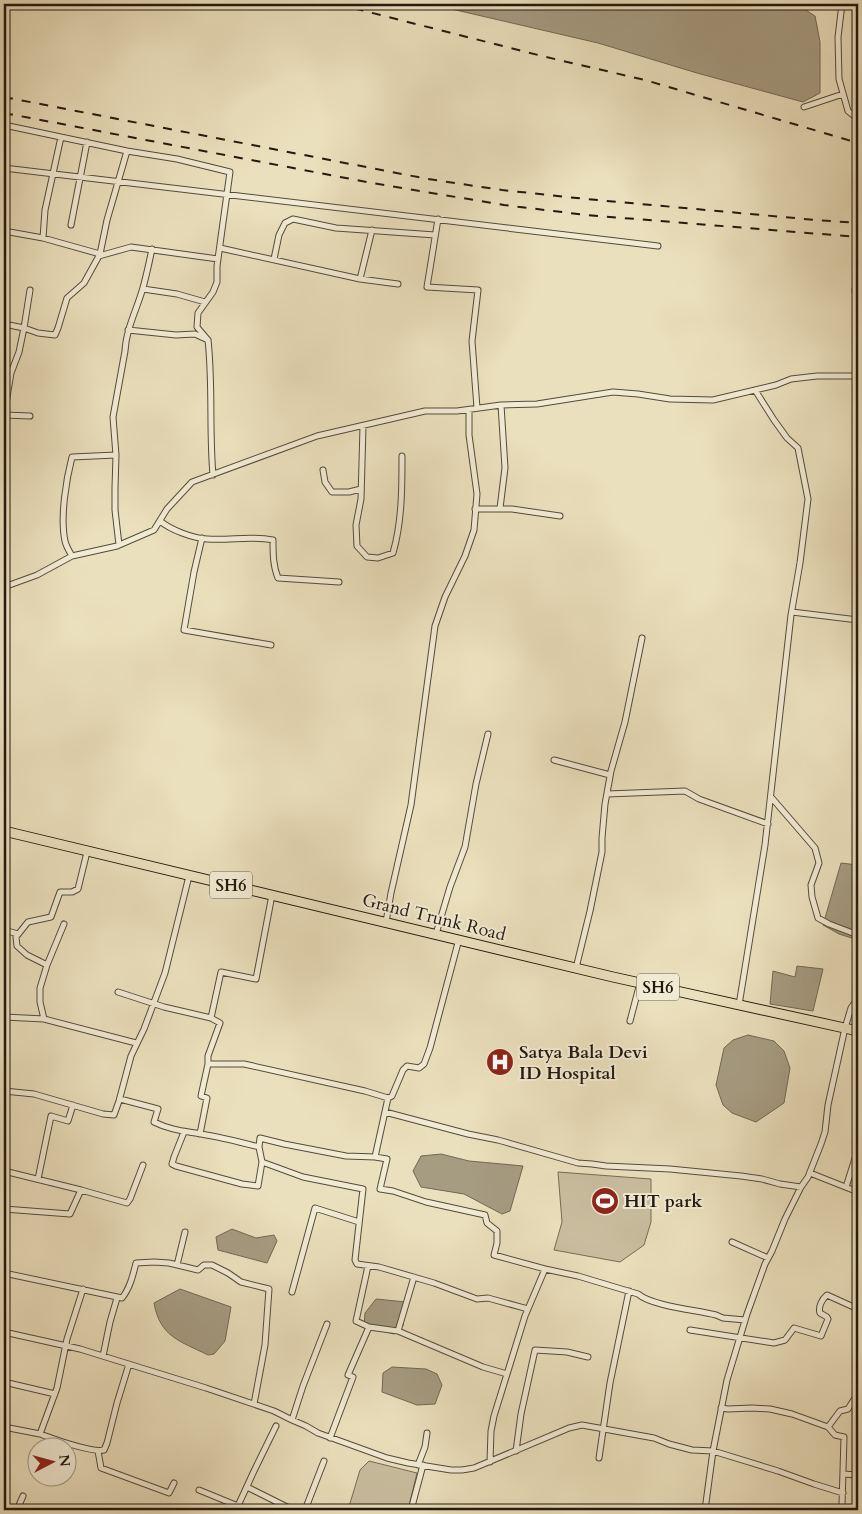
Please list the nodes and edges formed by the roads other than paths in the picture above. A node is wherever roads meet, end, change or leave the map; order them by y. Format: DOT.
graph roads {
  1 [pos="842,4"];
  2 [pos="843,94"];
  3 [pos="804,107"];
  4 [pos="858,119"];
  5 [pos="4,126"];
  6 [pos="61,137"];
  7 [pos="87,142"];
  8 [pos="127,151"];
  9 [pos="4,168"];
  10 [pos="53,173"];
  11 [pos="80,176"];
  12 [pos="118,181"];
  13 [pos="226,194"];
  14 [pos="438,219"];
  15 [pos="71,226"];
  16 [pos="372,230"];
  17 [pos="4,231"];
  18 [pos="435,235"];
  19 [pos="43,238"];
  20 [pos="658,246"];
  21 [pos="220,248"];
  22 [pos="152,249"];
  23 [pos="99,255"];
  24 [pos="218,259"];
  25 [pos="274,259"];
  26 [pos="360,279"];
  27 [pos="398,284"];
  28 [pos="143,289"];
  29 [pos="30,290"];
  30 [pos="855,290"];
  31 [pos="205,302"];
  32 [pos="4,324"];
  33 [pos="24,328"];
  34 [pos="128,330"];
  35 [pos="208,340"];
  36 [pos="858,376"];
  37 [pos="755,390"];
  38 [pos="502,405"];
  39 [pos="477,408"];
  40 [pos="469,410"];
  41 [pos="4,415"];
  42 [pos="30,416"];
  43 [pos="363,426"];
  44 [pos="116,455"];
  45 [pos="402,456"];
  46 [pos="323,470"];
  47 [pos="213,474"];
  48 [pos="361,489"];
  49 [pos="500,508"];
  50 [pos="475,509"];
  51 [pos="560,516"];
  52 [pos="160,521"];
  53 [pos="202,538"];
  54 [pos="119,545"];
  55 [pos="72,556"];
  56 [pos="339,582"];
  57 [pos="4,587"];
  58 [pos="792,612"];
  59 [pos="858,620"];
  60 [pos="642,638"];
  61 [pos="270,645"];
  62 [pos="488,734"];
  63 [pos="554,760"];
  64 [pos="610,775"];
  65 [pos="607,794"];
  66 [pos="771,797"];
  67 [pos="768,824"];
  68 [pos="4,831"];
  69 [pos="87,852"];
  70 [pos="189,876"];
  71 [pos="272,895"];
  72 [pos="386,922"];
  73 [pos="64,924"];
  74 [pos="4,930"];
  75 [pos="18,934"];
  76 [pos="436,934"];
  77 [pos="858,935"];
  78 [pos="459,940"];
  79 [pos="47,965"];
  80 [pos="576,968"];
  81 [pos="640,983"];
  82 [pos="118,992"];
  83 [pos="858,998"];
  84 [pos="154,1003"];
  85 [pos="739,1004"];
  86 [pos="4,1017"];
  87 [pos="211,1018"];
  88 [pos="44,1019"];
  89 [pos="630,1021"];
  90 [pos="845,1028"];
  91 [pos="858,1031"];
  92 [pos="136,1043"];
  93 [pos="208,1064"];
  94 [pos="4,1093"];
  95 [pos="388,1098"];
  96 [pos="120,1099"];
  97 [pos="73,1106"];
  98 [pos="385,1112"];
  99 [pos="184,1132"];
  100 [pos="200,1134"];
  101 [pos="259,1147"];
  102 [pos="858,1149"];
  103 [pos="375,1157"];
  104 [pos="262,1162"];
  105 [pos="143,1165"];
  106 [pos="4,1171"];
  107 [pos="810,1173"];
  108 [pos="38,1179"];
  109 [pos="801,1187"];
  110 [pos="846,1187"];
  111 [pos="80,1190"];
  112 [pos="858,1192"];
  113 [pos="4,1209"];
  114 [pos="360,1222"];
  115 [pos="185,1232"];
  116 [pos="732,1242"];
  117 [pos="768,1258"];
  118 [pos="177,1265"];
  119 [pos="368,1266"];
  120 [pos="545,1269"];
  121 [pos="5,1273"];
  122 [pos="414,1277"];
  123 [pos="4,1281"];
  124 [pos="83,1289"];
  125 [pos="629,1291"];
  126 [pos="292,1292"];
  127 [pos="117,1298"];
  128 [pos="528,1309"];
  129 [pos="858,1309"];
  130 [pos="745,1320"];
  131 [pos="327,1324"];
  132 [pos="368,1327"];
  133 [pos="690,1330"];
  134 [pos="398,1331"];
  135 [pos="4,1332"];
  136 [pos="740,1339"];
  137 [pos="66,1346"];
  138 [pos="103,1356"];
  139 [pos="588,1357"];
  140 [pos="129,1364"];
  141 [pos="507,1374"];
  142 [pos="4,1382"];
  143 [pos="858,1393"];
  144 [pos="55,1394"];
  145 [pos="254,1404"];
  146 [pos="722,1408"];
  147 [pos="292,1420"];
  148 [pos="276,1426"];
  149 [pos="4,1427"];
  150 [pos="828,1427"];
  151 [pos="603,1429"];
  152 [pos="427,1433"];
  153 [pos="40,1434"];
  154 [pos="330,1438"];
  155 [pos="98,1451"];
  156 [pos="516,1451"];
  157 [pos="713,1451"];
  158 [pos="599,1458"];
  159 [pos="324,1462"];
  160 [pos="490,1462"];
  161 [pos="420,1465"];
  162 [pos="843,1474"];
  163 [pos="858,1475"];
  164 [pos="174,1483"];
  165 [pos="247,1487"];
  166 [pos="199,1490"];
  167 [pos="843,1493"];
  168 [pos="22,1496"];
  169 [pos="237,1508"];
  170 [pos="289,1509"];
  171 [pos="18,1510"];
  172 [pos="305,1510"];
  173 [pos="411,1510"];
  174 [pos="706,1510"];
  175 [pos="844,1510"];
  1 -- 2 [label="street"];
  2 -- 3 [label="street"];
  2 -- 4 [label="street"];
  5 -- 6 [label="street"];
  6 -- 7 [label="street"];
  6 -- 10 [label="street"];
  7 -- 8 [label="street"];
  7 -- 11 [label="street"];
  8 -- 12 [label="street"];
  8 -- 13 [label="street"];
  9 -- 10 [label="street"];
  10 -- 11 [label="street"];
  10 -- 19 [label="street"];
  11 -- 12 [label="street"];
  11 -- 15 [label="street"];
  12 -- 13 [label="street"];
  12 -- 23 [label="street"];
  13 -- 14 [label="street"];
  13 -- 21 [label="street"];
  14 -- 18 [label="street"];
  14 -- 20 [label="street"];
  16 -- 18 [label="street"];
  16 -- 25 [label="street"];
  16 -- 26 [label="street"];
  17 -- 19 [label="street"];
  18 -- 39 [label="street"];
  19 -- 23 [label="street"];
  21 -- 24 [label="street"];
  21 -- 25 [label="street"];
  22 -- 23 [label="street"];
  22 -- 24 [label="street"];
  22 -- 28 [label="street"];
  23 -- 33 [label="street"];
  24 -- 31 [label="street"];
  25 -- 26 [label="street"];
  26 -- 27 [label="street"];
  28 -- 31 [label="street"];
  28 -- 34 [label="street"];
  29 -- 33 [label="street"];
  30 -- 36 [label="street"];
  31 -- 35 [label="street"];
  32 -- 33 [label="street"];
  33 -- 41 [label="street"];
  34 -- 35 [label="street"];
  34 -- 44 [label="street"];
  35 -- 47 [label="street"];
  36 -- 37 [label="street"];
  37 -- 38 [label="street"];
  37 -- 58 [label="street"];
  38 -- 39 [label="street"];
  38 -- 49 [label="street"];
  39 -- 40 [label="street"];
  40 -- 43 [label="street"];
  40 -- 50 [label="street"];
  41 -- 42 [label="street"];
  43 -- 47 [label="street"];
  43 -- 48 [label="street"];
  44 -- 54 [label="street"];
  44 -- 55 [label="street"];
  45 -- 48 [label="street"];
  46 -- 48 [label="street"];
  47 -- 52 [label="street"];
  49 -- 50 [label="street"];
  49 -- 51 [label="street"];
  50 -- 72 [label="street"];
  52 -- 53 [label="street"];
  52 -- 54 [label="street"];
  53 -- 56 [label="street"];
  53 -- 61 [label="street"];
  54 -- 55 [label="street"];
  55 -- 57 [label="street"];
  58 -- 59 [label="street"];
  58 -- 66 [label="street"];
  60 -- 64 [label="street"];
  62 -- 76 [label="street"];
  63 -- 64 [label="street"];
  64 -- 65 [label="street"];
  65 -- 67 [label="street"];
  65 -- 80 [label="street"];
  66 -- 67 [label="street"];
  66 -- 77 [label="street"];
  67 -- 85 [label="street"];
  68 -- 69 [label="main road, Grand Trunk Road / SH6"];
  69 -- 70 [label="main road, Grand Trunk Road / SH6"];
  69 -- 75 [label="street"];
  70 -- 71 [label="main road, Grand Trunk Road / SH6"];
  70 -- 84 [label="street"];
  71 -- 72 [label="main road, Grand Trunk Road / SH6"];
  71 -- 87 [label="street"];
  72 -- 76 [label="main road, Grand Trunk Road / SH6"];
  73 -- 79 [label="street"];
  74 -- 75 [label="street"];
  75 -- 79 [label="street"];
  76 -- 78 [label="main road, Grand Trunk Road / SH6"];
  78 -- 80 [label="main road, Grand Trunk Road / SH6"];
  78 -- 95 [label="street"];
  79 -- 88 [label="street"];
  80 -- 81 [label="main road, Grand Trunk Road / SH6"];
  81 -- 85 [label="main road, Grand Trunk Road / SH6"];
  81 -- 89 [label="street"];
  82 -- 84 [label="street"];
  83 -- 90 [label="street"];
  84 -- 87 [label="street"];
  84 -- 92 [label="street"];
  85 -- 90 [label="main road, Grand Trunk Road / SH6"];
  86 -- 88 [label="street"];
  87 -- 93 [label="street"];
  88 -- 92 [label="street"];
  90 -- 91 [label="main road, Grand Trunk Road / SH6"];
  90 -- 107 [label="street"];
  92 -- 96 [label="street"];
  93 -- 95 [label="street"];
  93 -- 100 [label="street"];
  94 -- 97 [label="street"];
  95 -- 98 [label="street"];
  96 -- 97 [label="street"];
  96 -- 99 [label="street"];
  97 -- 108 [label="street"];
  98 -- 103 [label="street"];
  98 -- 109 [label="street"];
  99 -- 100 [label="street"];
  99 -- 104 [label="street"];
  100 -- 101 [label="street"];
  101 -- 103 [label="street"];
  101 -- 104 [label="street"];
  102 -- 110 [label="street"];
  103 -- 120 [label="street"];
  104 -- 114 [label="street"];
  105 -- 111 [label="street"];
  106 -- 108 [label="street"];
  107 -- 109 [label="street"];
  107 -- 110 [label="street"];
  108 -- 111 [label="street"];
  109 -- 117 [label="street"];
  110 -- 112 [label="street"];
  111 -- 113 [label="street"];
  114 -- 119 [label="street"];
  114 -- 126 [label="street"];
  115 -- 118 [label="street"];
  116 -- 117 [label="street"];
  117 -- 130 [label="street"];
  118 -- 127 [label="street"];
  118 -- 145 [label="street"];
  119 -- 122 [label="street"];
  119 -- 132 [label="street"];
  120 -- 125 [label="street"];
  120 -- 128 [label="street"];
  121 -- 123 [label="street"];
  121 -- 124 [label="street"];
  122 -- 128 [label="street"];
  122 -- 134 [label="street"];
  124 -- 127 [label="street"];
  124 -- 137 [label="street"];
  125 -- 130 [label="street"];
  125 -- 151 [label="street"];
  127 -- 138 [label="street"];
  128 -- 141 [label="street"];
  129 -- 136 [label="street"];
  130 -- 136 [label="street"];
  131 -- 147 [label="street"];
  132 -- 134 [label="street"];
  132 -- 154 [label="street"];
  133 -- 136 [label="street"];
  134 -- 141 [label="street"];
  135 -- 137 [label="street"];
  136 -- 146 [label="street"];
  137 -- 138 [label="street"];
  137 -- 144 [label="street"];
  138 -- 140 [label="street"];
  139 -- 156 [label="street"];
  140 -- 145 [label="street"];
  140 -- 155 [label="street"];
  141 -- 160 [label="street"];
  142 -- 144 [label="street"];
  143 -- 150 [label="street"];
  144 -- 153 [label="street"];
  145 -- 147 [label="street"];
  146 -- 150 [label="street"];
  146 -- 157 [label="street"];
  147 -- 154 [label="street"];
  148 -- 165 [label="street"];
  149 -- 153 [label="street"];
  150 -- 162 [label="street"];
  151 -- 156 [label="street"];
  151 -- 157 [label="street"];
  151 -- 158 [label="street"];
  152 -- 161 [label="street"];
  153 -- 155 [label="street"];
  154 -- 161 [label="street"];
  155 -- 164 [label="street"];
  156 -- 160 [label="street"];
  157 -- 167 [label="street"];
  157 -- 174 [label="street"];
  159 -- 172 [label="street"];
  160 -- 161 [label="street"];
  161 -- 173 [label="street"];
  162 -- 163 [label="street"];
  162 -- 167 [label="street"];
  165 -- 169 [label="street"];
  165 -- 170 [label="street"];
  166 -- 169 [label="street"];
  167 -- 175 [label="street"];
  168 -- 171 [label="street"];
}
